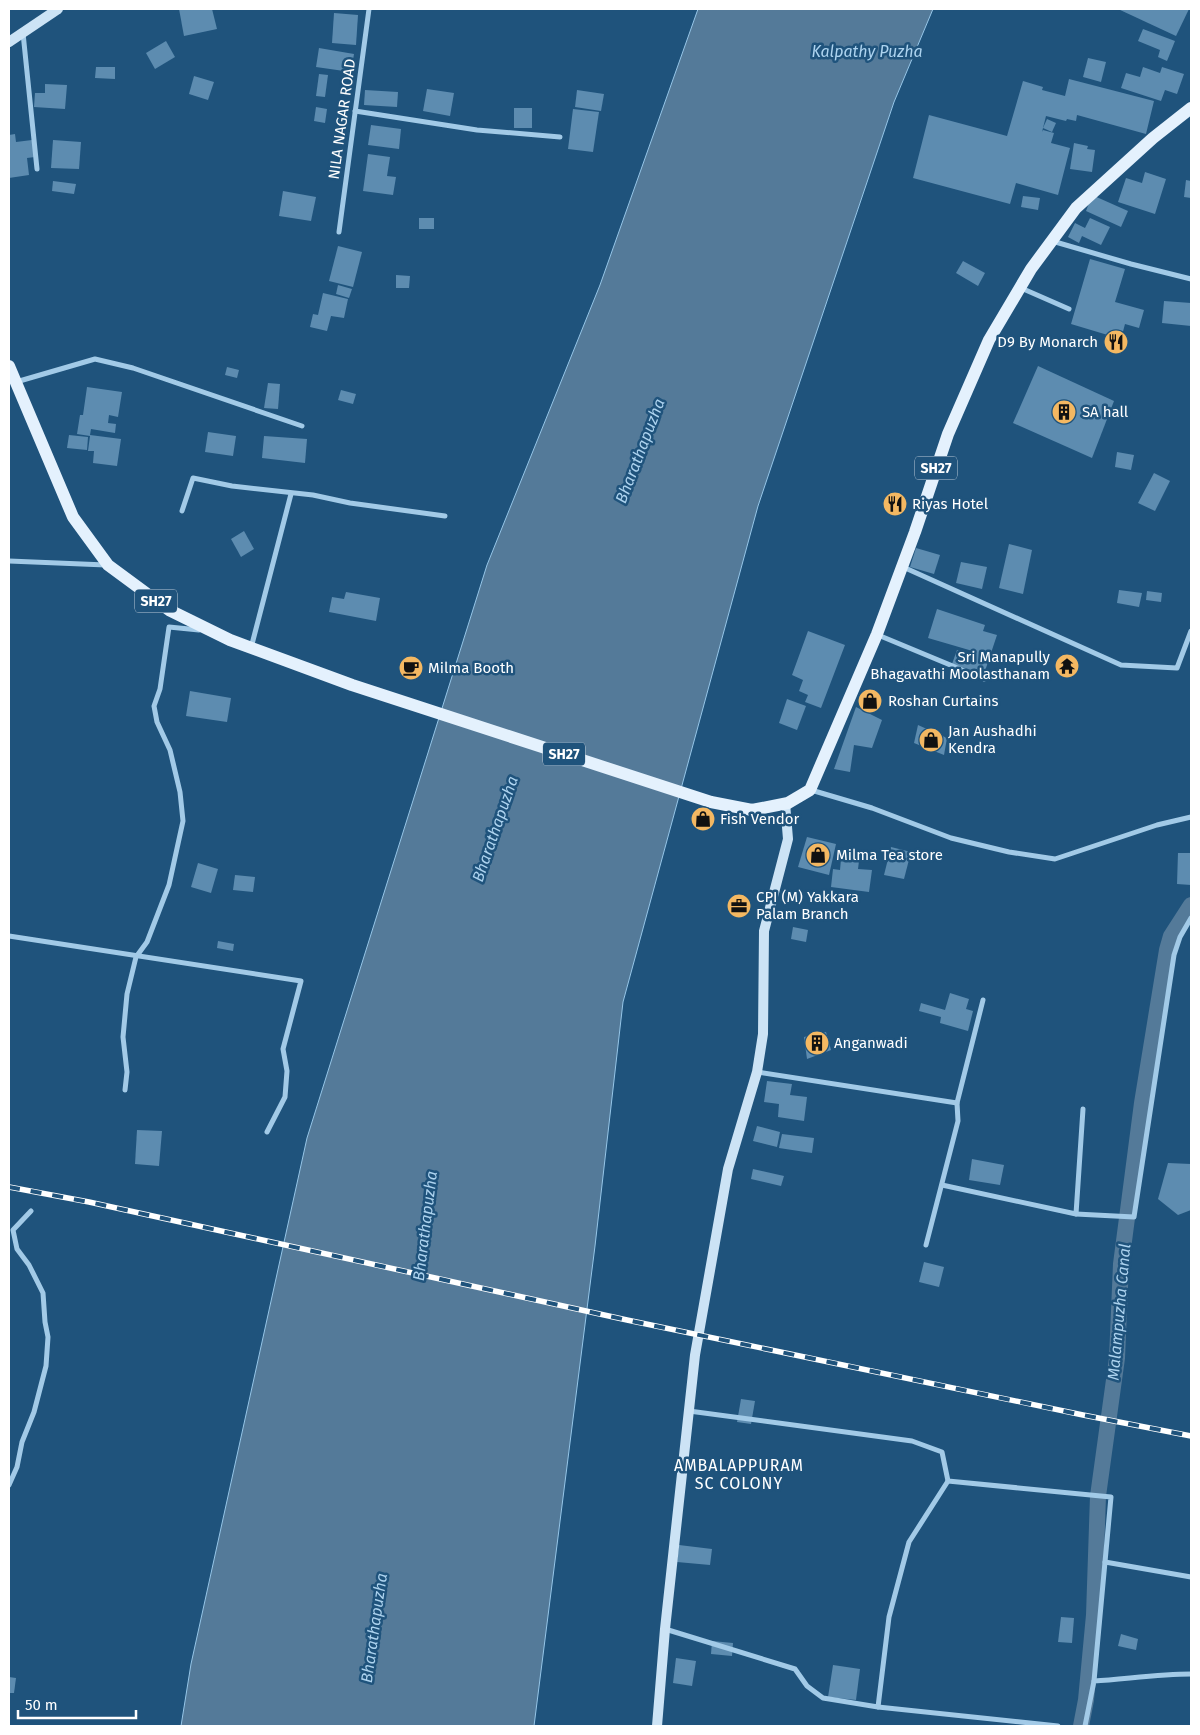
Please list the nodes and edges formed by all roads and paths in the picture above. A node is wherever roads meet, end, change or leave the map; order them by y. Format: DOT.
graph roads {
  1 [pos="58,9"];
  2 [pos="369,9"];
  3 [pos="23,32"];
  4 [pos="9,42"];
  5 [pos="1191,108"];
  6 [pos="355,111"];
  7 [pos="560,137"];
  8 [pos="38,170"];
  9 [pos="339,232"];
  10 [pos="1052,241"];
  11 [pos="1191,279"];
  12 [pos="1020,288"];
  13 [pos="1069,309"];
  14 [pos="9,366"];
  15 [pos="15,382"];
  16 [pos="302,426"];
  17 [pos="291,494"];
  18 [pos="182,511"];
  19 [pos="445,516"];
  20 [pos="9,561"];
  21 [pos="108,565"];
  22 [pos="902,567"];
  23 [pos="1191,631"];
  24 [pos="215,632"];
  25 [pos="877,634"];
  26 [pos="251,648"];
  27 [pos="984,679"];
  28 [pos="810,790"];
  29 [pos="785,803"];
  30 [pos="1191,817"];
  31 [pos="1191,918"];
  32 [pos="9,936"];
  33 [pos="136,957"];
  34 [pos="983,1000"];
  35 [pos="757,1072"];
  36 [pos="125,1090"];
  37 [pos="957,1103"];
  38 [pos="1083,1109"];
  39 [pos="267,1132"];
  40 [pos="942,1185"];
  41 [pos="32,1211"];
  42 [pos="1076,1214"];
  43 [pos="926,1245"];
  44 [pos="689,1411"];
  45 [pos="948,1481"];
  46 [pos="9,1485"];
  47 [pos="1105,1562"];
  48 [pos="1191,1577"];
  49 [pos="665,1629"];
  50 [pos="1191,1674"];
  51 [pos="1094,1681"];
  52 [pos="878,1708"];
  53 [pos="657,1726"];
  54 [pos="1058,1726"];
  55 [pos="1085,1726"];
  1 -- 3 [label="street"];
  2 -- 6 [label="street, NILA NAGAR ROAD"];
  3 -- 4 [label="street"];
  3 -- 8 [label="street"];
  5 -- 10 [label="main road, SH27"];
  6 -- 7 [label="street"];
  6 -- 9 [label="street, NILA NAGAR ROAD"];
  10 -- 11 [label="street"];
  10 -- 12 [label="main road, SH27"];
  12 -- 13 [label="street"];
  12 -- 22 [label="main road, SH27"];
  14 -- 15 [label="main road, SH27"];
  15 -- 16 [label="street"];
  15 -- 21 [label="main road, SH27"];
  17 -- 18 [label="street"];
  17 -- 19 [label="street"];
  17 -- 26 [label="street"];
  20 -- 21 [label="street"];
  21 -- 24 [label="main road, SH27"];
  22 -- 23 [label="street"];
  22 -- 25 [label="main road, SH27"];
  24 -- 26 [label="main road, SH27"];
  24 -- 33 [label="street"];
  25 -- 27 [label="street"];
  25 -- 28 [label="main road, SH27"];
  26 -- 29 [label="main road, SH27"];
  28 -- 29 [label="main road, SH27"];
  28 -- 30 [label="street"];
  29 -- 35 [label="street"];
  31 -- 42 [label="street"];
  32 -- 33 [label="street"];
  33 -- 36 [label="street"];
  33 -- 39 [label="street"];
  34 -- 37 [label="street"];
  35 -- 37 [label="street"];
  35 -- 44 [label="street"];
  37 -- 40 [label="street"];
  38 -- 42 [label="street"];
  40 -- 42 [label="street"];
  40 -- 43 [label="street"];
  41 -- 46 [label="street"];
  44 -- 45 [label="street"];
  44 -- 49 [label="street"];
  45 -- 47 [label="street"];
  45 -- 52 [label="street"];
  47 -- 48 [label="street"];
  47 -- 51 [label="street"];
  49 -- 52 [label="street"];
  49 -- 53 [label="street"];
  50 -- 51 [label="street"];
  51 -- 55 [label="street"];
  52 -- 54 [label="street"];
}
